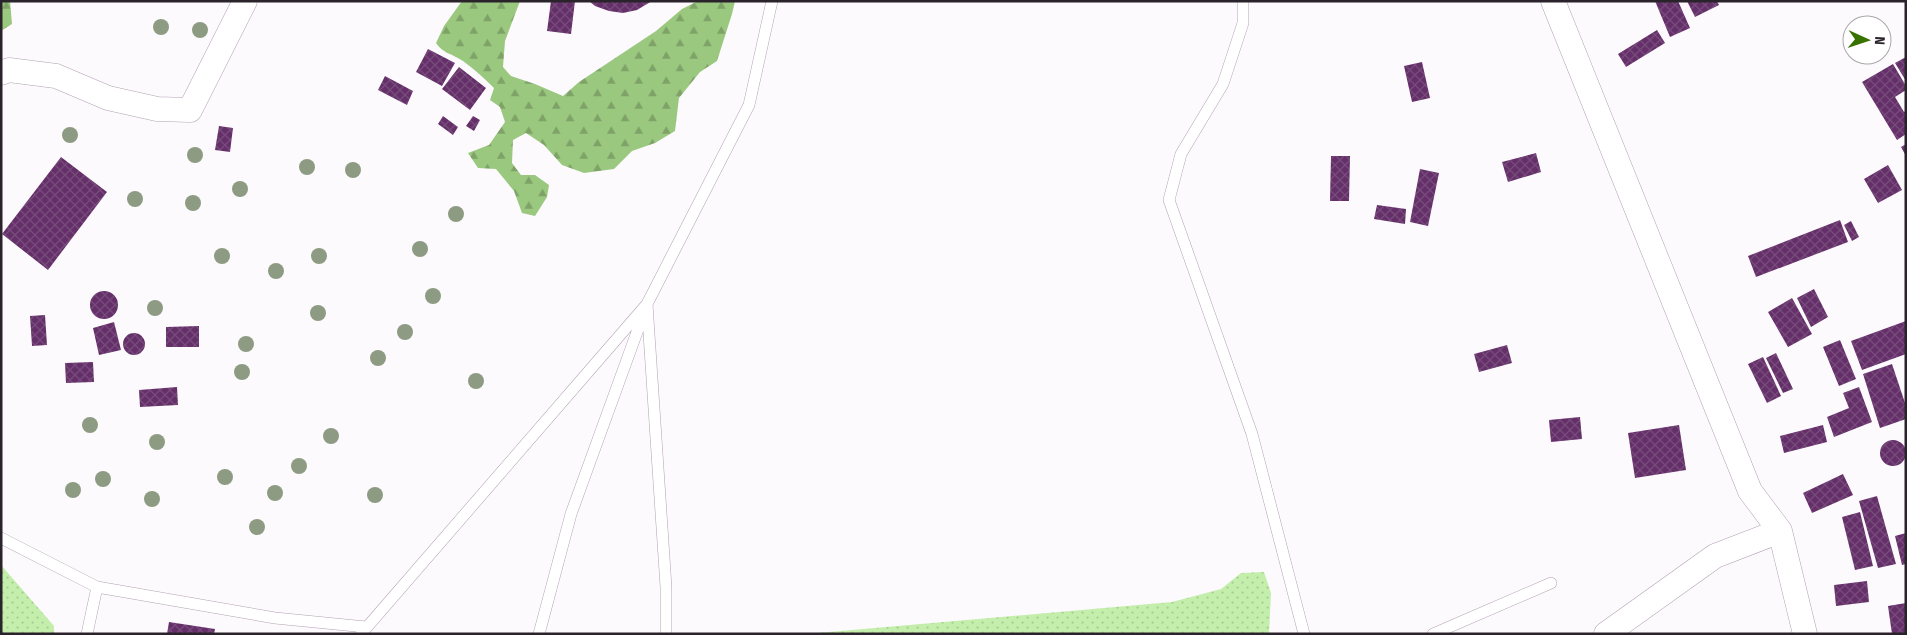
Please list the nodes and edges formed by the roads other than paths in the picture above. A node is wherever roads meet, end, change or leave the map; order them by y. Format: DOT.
graph roads {
  1 [pos="245,1"];
  2 [pos="772,1"];
  3 [pos="1243,1"];
  4 [pos="1553,1"];
  5 [pos="1,73"];
  6 [pos="647,304"];
  7 [pos="1780,531"];
  8 [pos="1,538"];
  9 [pos="1551,583"];
  10 [pos="97,587"];
  11 [pos="364,630"];
  12 [pos="87,634"];
  13 [pos="539,634"];
  14 [pos="666,634"];
  15 [pos="1304,634"];
  16 [pos="1433,634"];
  17 [pos="1606,634"];
  18 [pos="1805,634"];
  1 -- 5 [label="street"];
  2 -- 6 [label="lane"];
  3 -- 15 [label="lane"];
  4 -- 7 [label="street"];
  6 -- 11 [label="lane"];
  6 -- 13 [label="lane"];
  6 -- 14 [label="lane"];
  7 -- 17 [label="street"];
  7 -- 18 [label="street"];
  8 -- 10 [label="lane"];
  9 -- 16 [label="lane"];
  10 -- 11 [label="lane"];
  10 -- 12 [label="lane"];
}
